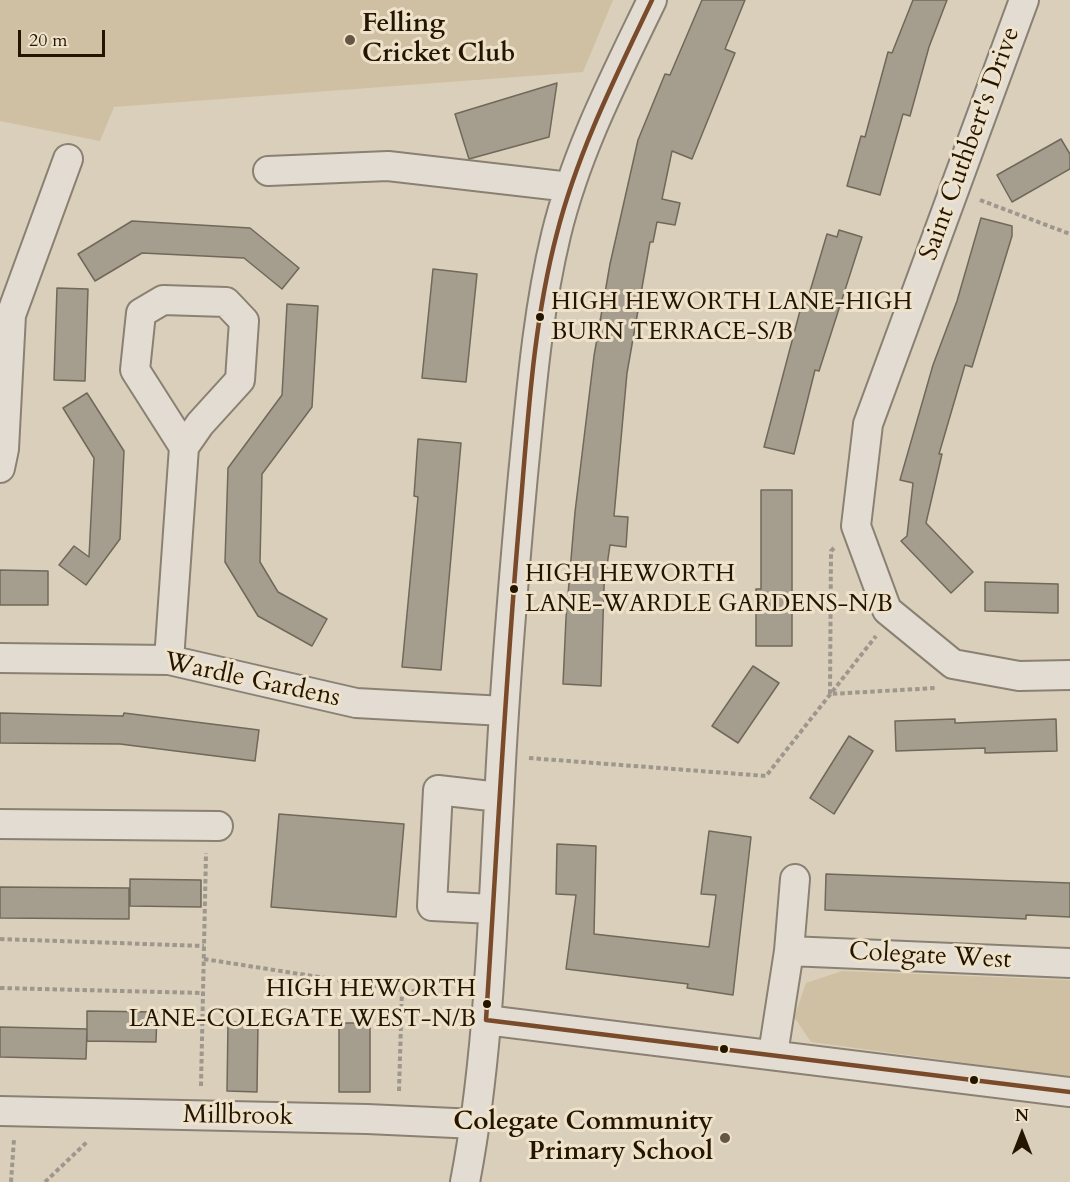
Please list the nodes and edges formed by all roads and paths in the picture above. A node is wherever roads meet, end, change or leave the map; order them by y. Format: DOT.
graph roads {
  1 [pos="652,0"];
  2 [pos="1024,0"];
  3 [pos="68,159"];
  4 [pos="268,171"];
  5 [pos="570,187"];
  6 [pos="954,190"];
  7 [pos="1070,234"];
  8 [pos="184,447"];
  9 [pos="0,468"];
  10 [pos="856,526"];
  11 [pos="892,615"];
  12 [pos="0,657"];
  13 [pos="169,660"];
  14 [pos="1070,675"];
  15 [pos="946,687"];
  16 [pos="830,693"];
  17 [pos="504,711"];
  18 [pos="501,756"];
  19 [pos="499,797"];
  20 [pos="0,824"];
  21 [pos="212,826"];
  22 [pos="795,879"];
  23 [pos="493,909"];
  24 [pos="0,939"];
  25 [pos="204,946"];
  26 [pos="789,951"];
  27 [pos="204,959"];
  28 [pos="1070,963"];
  29 [pos="0,988"];
  30 [pos="402,990"];
  31 [pos="203,993"];
  32 [pos="487,1009"];
  33 [pos="773,1054"];
  34 [pos="1070,1092"];
  35 [pos="8,1112"];
  36 [pos="117,1114"];
  37 [pos="201,1117"];
  38 [pos="398,1120"];
  39 [pos="476,1125"];
  40 [pos="11,1182"];
  41 [pos="45,1182"];
  42 [pos="465,1182"];
  1 -- 5 [label="street"];
  2 -- 6 [label="street, Saint Cuthbert's Drive"];
  3 -- 9 [label="street"];
  4 -- 5 [label="street"];
  5 -- 17 [label="street"];
  6 -- 7 [label="path"];
  6 -- 10 [label="street, Saint Cuthbert's Drive"];
  8 -- 8 [label="street"];
  8 -- 13 [label="street"];
  10 -- 11 [label="street, Saint Cuthbert's Drive"];
  10 -- 16 [label="path"];
  11 -- 14 [label="street, Saint Cuthbert's Drive"];
  11 -- 16 [label="path"];
  12 -- 13 [label="street, Wardle Gardens"];
  13 -- 17 [label="street, Wardle Gardens"];
  15 -- 16 [label="path"];
  16 -- 18 [label="path"];
  17 -- 18 [label="street"];
  18 -- 19 [label="street"];
  19 -- 23 [label="street"];
  19 -- 23 [label="street"];
  20 -- 21 [label="street"];
  21 -- 25 [label="path"];
  22 -- 26 [label="street"];
  23 -- 32 [label="street"];
  24 -- 25 [label="path"];
  25 -- 27 [label="path"];
  26 -- 28 [label="street, Colegate West"];
  26 -- 33 [label="street"];
  27 -- 30 [label="path"];
  27 -- 31 [label="path"];
  29 -- 31 [label="path"];
  30 -- 32 [label="path"];
  30 -- 38 [label="path"];
  31 -- 37 [label="path"];
  32 -- 33 [label="street"];
  32 -- 39 [label="street"];
  33 -- 34 [label="street"];
  35 -- 36 [label="street, Millbrook"];
  35 -- 40 [label="path"];
  36 -- 37 [label="street, Millbrook"];
  36 -- 41 [label="path"];
  37 -- 38 [label="street, Millbrook"];
  38 -- 39 [label="street, Millbrook"];
  39 -- 42 [label="street"];
}
